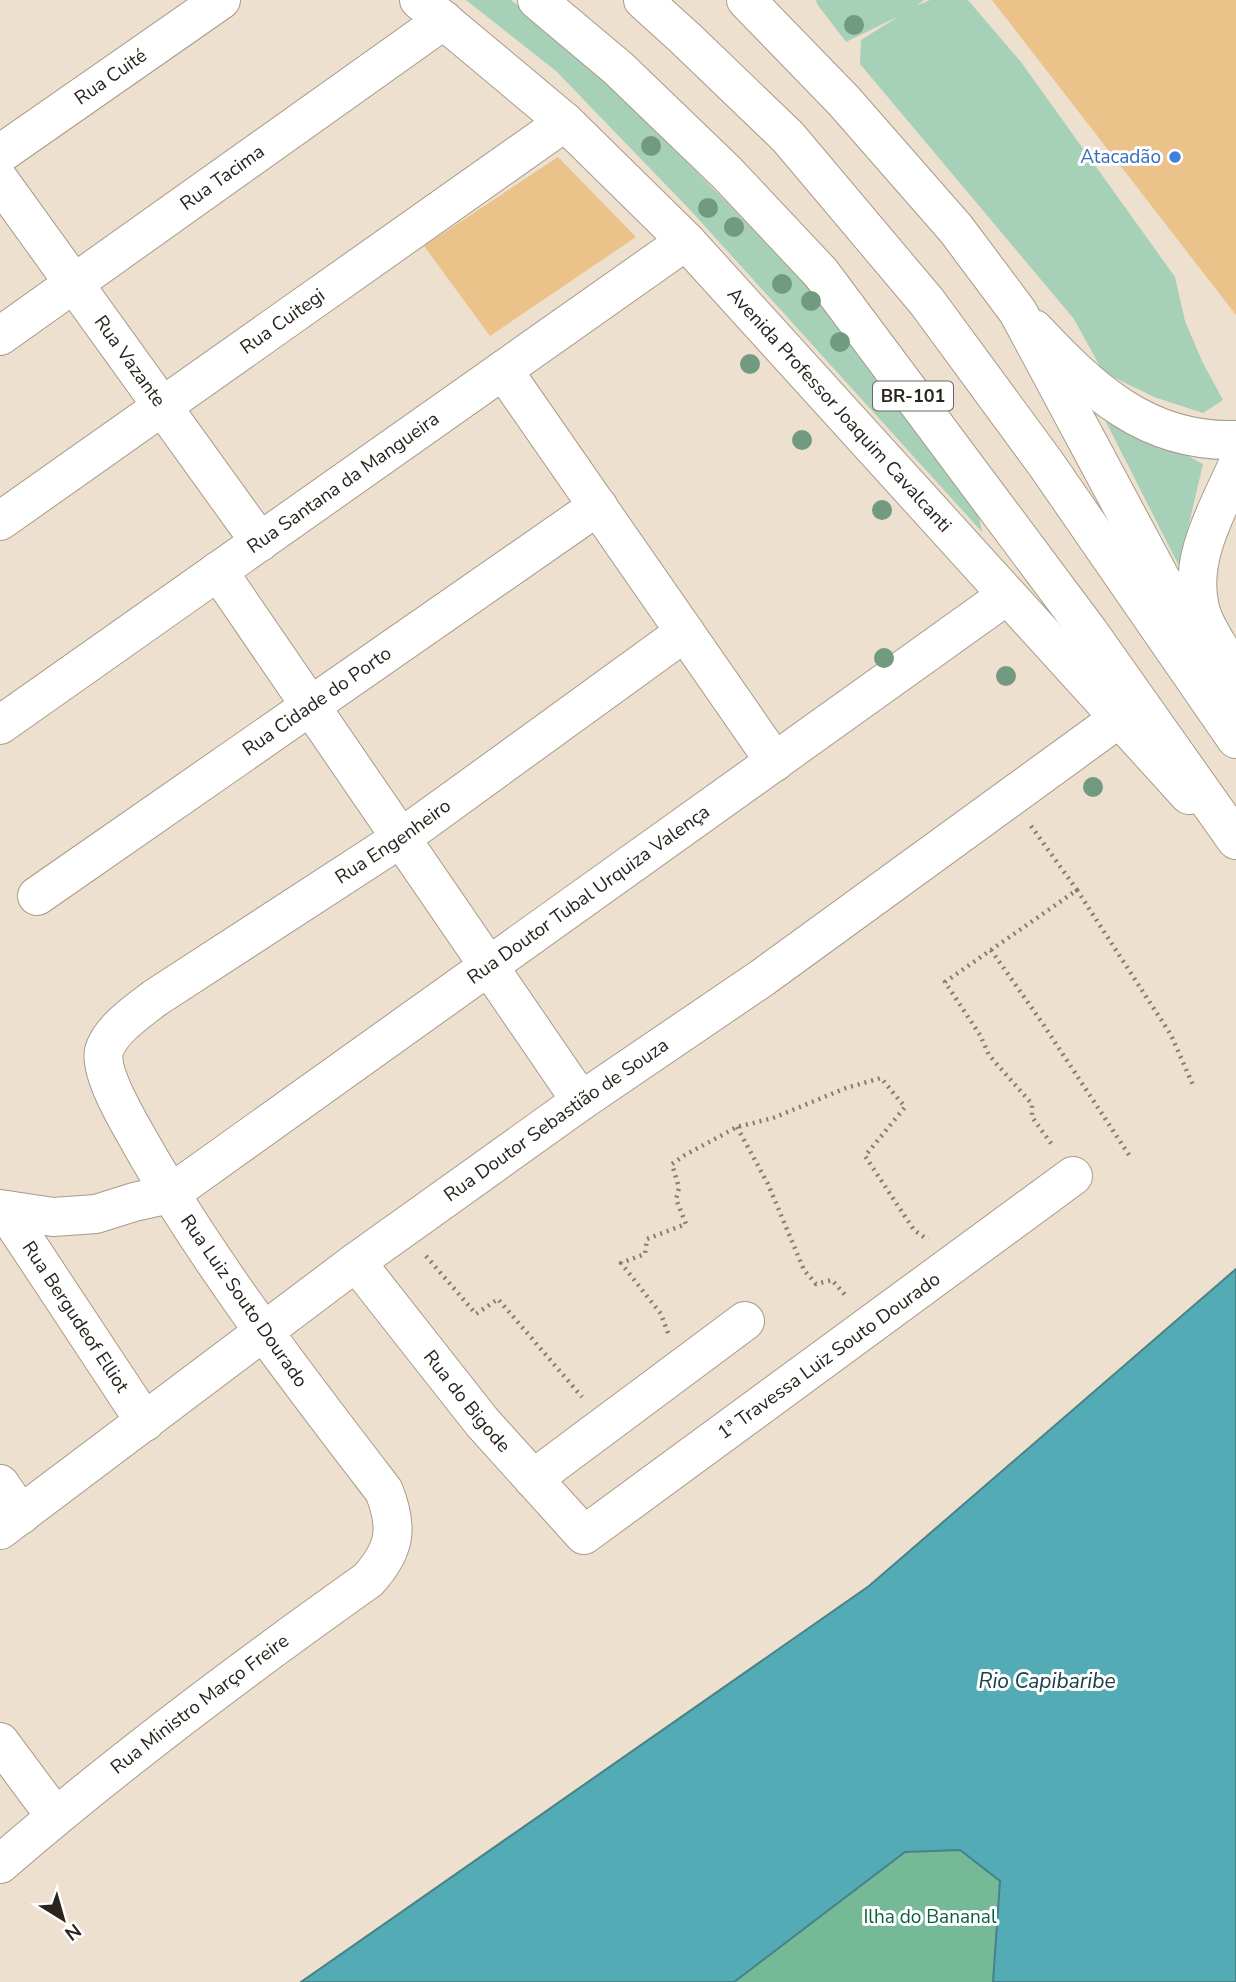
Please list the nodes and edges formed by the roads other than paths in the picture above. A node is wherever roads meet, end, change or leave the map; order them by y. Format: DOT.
graph roads {
  1 [pos="221,0"];
  2 [pos="537,0"];
  3 [pos="643,0"];
  4 [pos="746,0"];
  5 [pos="432,10"];
  6 [pos="565,122"];
  7 [pos="0,154"];
  8 [pos="0,181"];
  9 [pos="686,241"];
  10 [pos="74,284"];
  11 [pos="1018,312"];
  12 [pos="0,336"];
  13 [pos="503,370"];
  14 [pos="162,406"];
  15 [pos="1236,440"];
  16 [pos="1236,468"];
  17 [pos="598,506"];
  18 [pos="0,521"];
  19 [pos="260,542"];
  20 [pos="218,571"];
  21 [pos="1006,596"];
  22 [pos="685,632"];
  23 [pos="1236,675"];
  24 [pos="310,706"];
  25 [pos="1118,719"];
  26 [pos="1236,719"];
  27 [pos="0,725"];
  28 [pos="1236,739"];
  29 [pos="775,762"];
  30 [pos="401,838"];
  31 [pos="1236,840"];
  32 [pos="1236,845"];
  33 [pos="37,896"];
  34 [pos="489,967"];
  35 [pos="104,1052"];
  36 [pos="581,1101"];
  37 [pos="1064,1163"];
  38 [pos="170,1194"];
  39 [pos="3,1210"];
  40 [pos="356,1262"];
  41 [pos="745,1321"];
  42 [pos="263,1332"];
  43 [pos="145,1422"];
  44 [pos="533,1479"];
  45 [pos="0,1483"];
  46 [pos="11,1522"];
  47 [pos="584,1535"];
  48 [pos="392,1542"];
  49 [pos="0,1742"];
  50 [pos="55,1816"];
  51 [pos="0,1864"];
  1 -- 7 [label="main road, Rua Cuité"];
  2 -- 31 [label="main road, BR-101"];
  3 -- 28 [label="main road, BR-101"];
  4 -- 11 [label="main road"];
  5 -- 6 [label="main road, Avenida Professor Joaquim Cavalcanti"];
  5 -- 10 [label="main road, Rua Tacima"];
  6 -- 9 [label="main road, Avenida Professor Joaquim Cavalcanti"];
  6 -- 14 [label="main road, Rua Cuitegi"];
  8 -- 10 [label="main road, Rua Vazante"];
  9 -- 13 [label="main road, Rua Santana da Mangueira"];
  9 -- 21 [label="main road, Avenida Professor Joaquim Cavalcanti"];
  10 -- 12 [label="main road, Rua Tacima"];
  10 -- 14 [label="main road, Rua Vazante"];
  11 -- 15 [label="main road"];
  11 -- 26 [label="main road"];
  13 -- 17 [label="main road"];
  13 -- 19 [label="main road, Rua Santana da Mangueira"];
  14 -- 18 [label="main road, Rua Cuitegi"];
  14 -- 19 [label="main road, Rua Vazante"];
  16 -- 23 [label="main road"];
  17 -- 22 [label="main road"];
  17 -- 24 [label="main road, Rua Cidade do Porto"];
  19 -- 20 [label="main road, Rua Santana da Mangueira"];
  20 -- 24 [label="main road"];
  20 -- 27 [label="main road, Rua Santana da Mangueira"];
  21 -- 25 [label="main road, Avenida Professor Joaquim Cavalcanti"];
  21 -- 29 [label="main road, Rua Doutor Tubal Urquiza Valença"];
  22 -- 29 [label="main road"];
  22 -- 30 [label="main road, Rua Engenheiro"];
  24 -- 30 [label="main road"];
  24 -- 33 [label="main road, Rua Cidade do Porto"];
  25 -- 32 [label="main road, Avenida Professor Joaquim Cavalcanti"];
  25 -- 36 [label="main road, Rua Doutor Sebastião de Souza"];
  29 -- 34 [label="main road, Rua Doutor Tubal Urquiza Valença"];
  30 -- 34 [label="main road"];
  30 -- 35 [label="main road, Rua Engenheiro"];
  34 -- 36 [label="main road"];
  34 -- 38 [label="main road, Rua Doutor Tubal Urquiza Valença"];
  35 -- 38 [label="main road, Rua Luiz Souto Dourado"];
  36 -- 40 [label="main road, Rua Doutor Sebastião de Souza"];
  37 -- 47 [label="main road, 1ª Travessa Luiz Souto Dourado"];
  38 -- 39 [label="main road"];
  38 -- 42 [label="main road, Rua Luiz Souto Dourado"];
  39 -- 43 [label="main road, Rua Bergudeof Elliot"];
  40 -- 42 [label="main road, Rua Doutor Sebastião de Souza"];
  40 -- 44 [label="main road, Rua do Bigode"];
  41 -- 44 [label="main road"];
  42 -- 43 [label="main road, Rua Doutor Sebastião de Souza"];
  42 -- 48 [label="main road, Rua Luiz Souto Dourado"];
  43 -- 46 [label="main road, Rua Doutor Sebastião de Souza"];
  44 -- 47 [label="main road, Rua do Bigode"];
  45 -- 46 [label="main road"];
  48 -- 50 [label="main road, Rua Ministro Março Freire"];
  49 -- 50 [label="main road"];
  50 -- 51 [label="main road, Rua Ministro Março Freire"];
}
